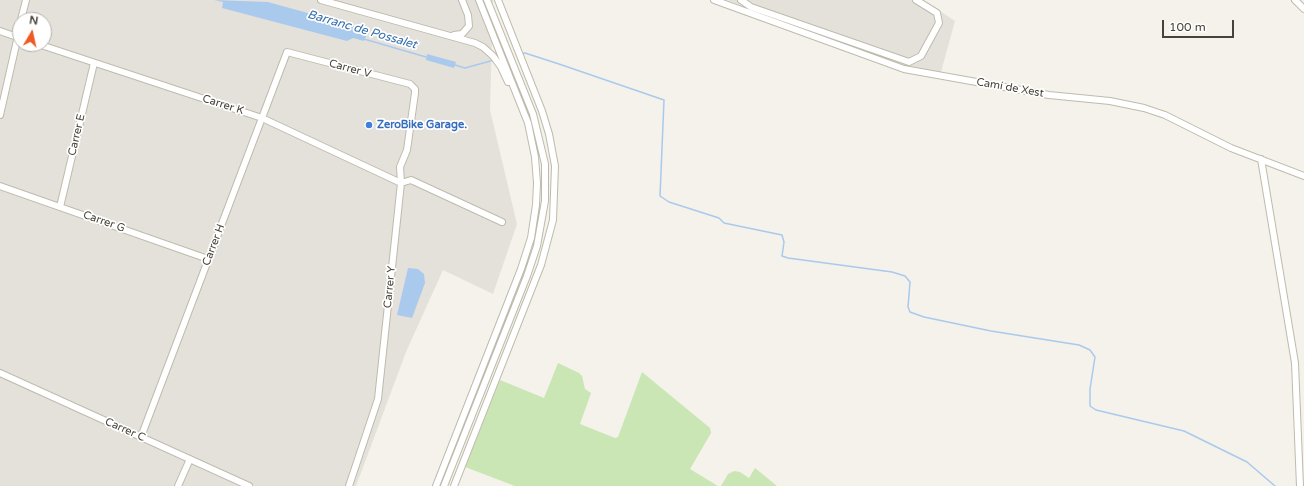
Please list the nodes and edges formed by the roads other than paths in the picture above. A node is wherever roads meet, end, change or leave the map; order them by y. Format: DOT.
graph roads {
  1 [pos="26,0"];
  2 [pos="321,0"];
  3 [pos="462,0"];
  4 [pos="479,0"];
  5 [pos="486,0"];
  6 [pos="498,0"];
  7 [pos="714,0"];
  8 [pos="741,0"];
  9 [pos="916,0"];
  10 [pos="1295,0"];
  11 [pos="335,2"];
  12 [pos="1304,9"];
  13 [pos="24,12"];
  14 [pos="0,32"];
  15 [pos="12,36"];
  16 [pos="453,36"];
  17 [pos="52,48"];
  18 [pos="16,52"];
  19 [pos="287,52"];
  20 [pos="94,62"];
  21 [pos="413,86"];
  22 [pos="0,115"];
  23 [pos="262,118"];
  24 [pos="1261,159"];
  25 [pos="1304,176"];
  26 [pos="401,182"];
  27 [pos="0,186"];
  28 [pos="60,207"];
  29 [pos="535,213"];
  30 [pos="502,222"];
  31 [pos="208,259"];
  32 [pos="0,373"];
  33 [pos="141,437"];
  34 [pos="190,459"];
  35 [pos="178,486"];
  36 [pos="249,486"];
  37 [pos="349,486"];
  38 [pos="436,486"];
  39 [pos="444,486"];
  40 [pos="454,486"];
  41 [pos="1300,486"];
  1 -- 13 [label="street"];
  2 -- 11 [label="street"];
  3 -- 16 [label="street"];
  4 -- 29 [label="street"];
  5 -- 39 [label="street"];
  6 -- 40 [label="street"];
  7 -- 24 [label="street, Camí de Xest"];
  8 -- 9 [label="street"];
  10 -- 12 [label="street"];
  11 -- 16 [label="street"];
  14 -- 15 [label="street"];
  16 -- 29 [label="street"];
  17 -- 20 [label="street, Carrer K"];
  18 -- 22 [label="street"];
  19 -- 21 [label="street, Carrer V"];
  19 -- 23 [label="street, Carrer H"];
  20 -- 23 [label="street, Carrer K"];
  20 -- 28 [label="street, Carrer E"];
  21 -- 26 [label="street, Carrer Y"];
  23 -- 26 [label="street, Carrer K"];
  23 -- 31 [label="street, Carrer H"];
  24 -- 25 [label="street, Camí de Xest"];
  24 -- 41 [label="street"];
  26 -- 30 [label="street, Carrer K"];
  26 -- 37 [label="street, Carrer Y"];
  27 -- 28 [label="street, Carrer G"];
  28 -- 31 [label="street, Carrer G"];
  29 -- 38 [label="street"];
  31 -- 33 [label="street, Carrer H"];
  32 -- 33 [label="street, Carrer C"];
  33 -- 34 [label="street, Carrer C"];
  34 -- 35 [label="street"];
  34 -- 36 [label="street, Carrer C"];
}
